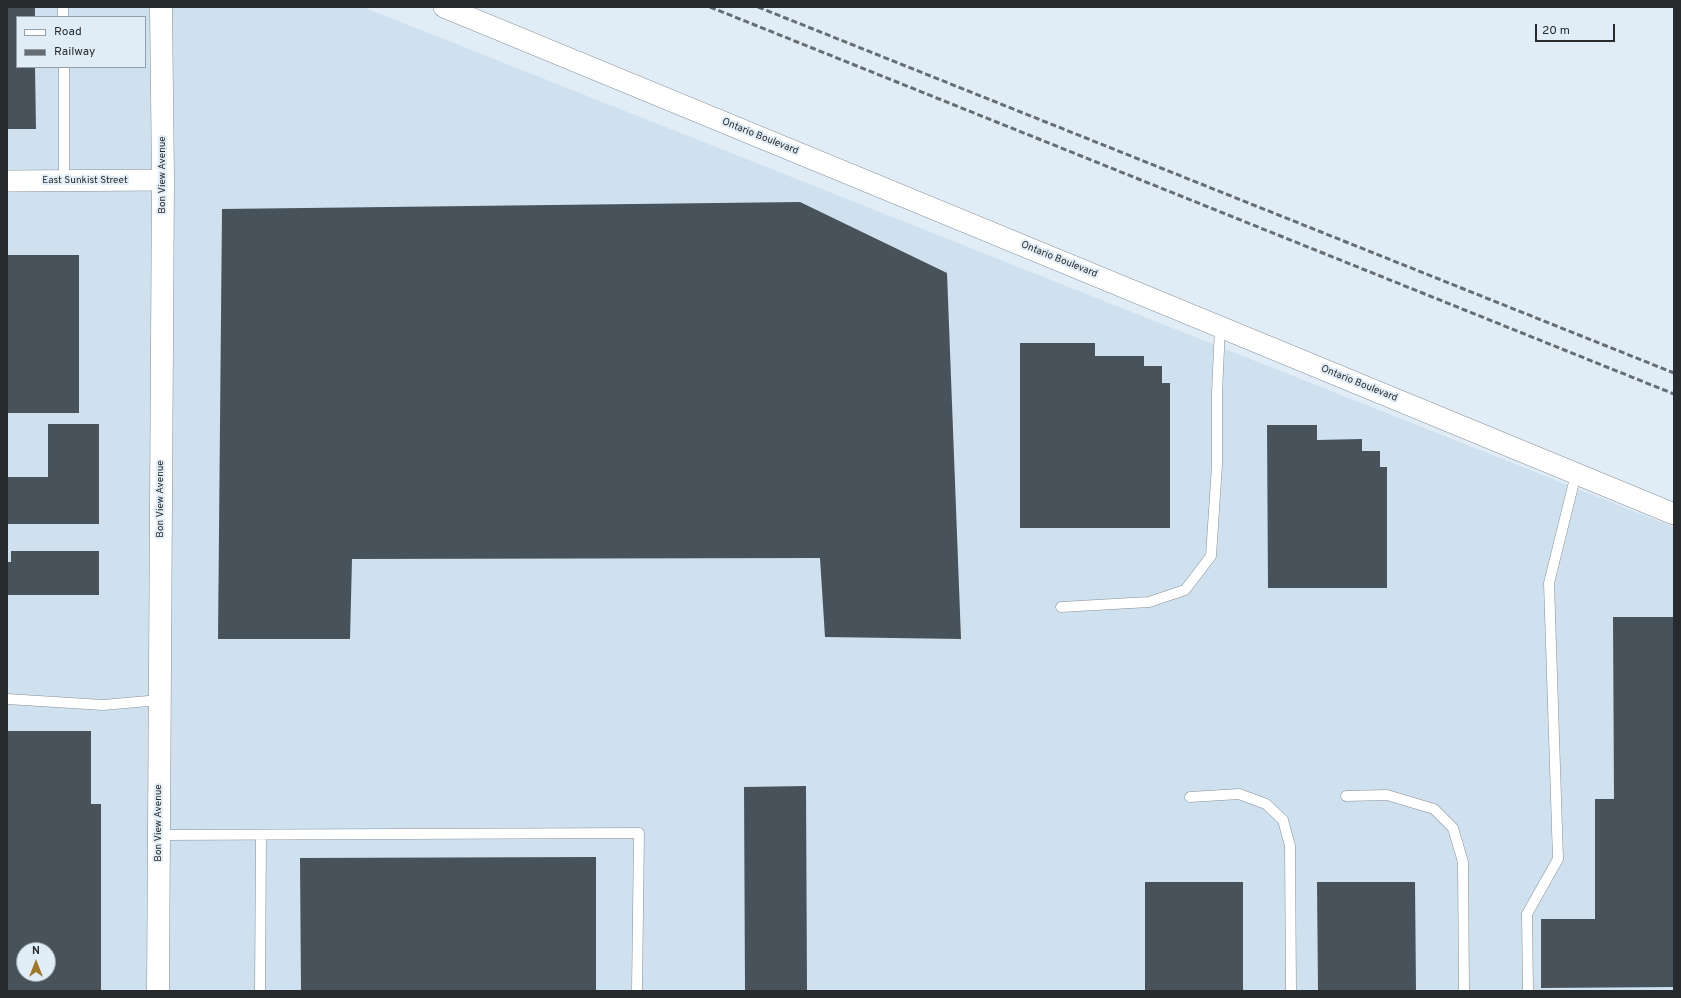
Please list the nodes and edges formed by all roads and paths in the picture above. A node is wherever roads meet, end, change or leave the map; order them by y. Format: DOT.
graph roads {
  1 [pos="161,7"];
  2 [pos="444,7"];
  3 [pos="64,68"];
  4 [pos="163,180"];
  5 [pos="7,181"];
  6 [pos="64,181"];
  7 [pos="1220,327"];
  8 [pos="1576,474"];
  9 [pos="1674,514"];
  10 [pos="1061,607"];
  11 [pos="7,699"];
  12 [pos="160,700"];
  13 [pos="1346,796"];
  14 [pos="1190,797"];
  15 [pos="159,835"];
  16 [pos="261,835"];
  17 [pos="158,991"];
  18 [pos="260,991"];
  19 [pos="637,991"];
  20 [pos="1291,991"];
  21 [pos="1464,991"];
  22 [pos="1528,991"];
  1 -- 4 [label="street, Bon View Avenue"];
  2 -- 7 [label="street, Ontario Boulevard"];
  3 -- 6 [label="lane"];
  4 -- 6 [label="street, East Sunkist Street"];
  4 -- 12 [label="street, Bon View Avenue"];
  5 -- 6 [label="street, East Sunkist Street"];
  7 -- 8 [label="street, Ontario Boulevard"];
  7 -- 10 [label="lane"];
  8 -- 9 [label="street, Ontario Boulevard"];
  8 -- 22 [label="lane"];
  11 -- 12 [label="lane"];
  12 -- 15 [label="street, Bon View Avenue"];
  13 -- 21 [label="lane"];
  14 -- 20 [label="lane"];
  15 -- 16 [label="lane"];
  15 -- 17 [label="street, Bon View Avenue"];
  16 -- 18 [label="lane"];
  16 -- 19 [label="lane"];
}
